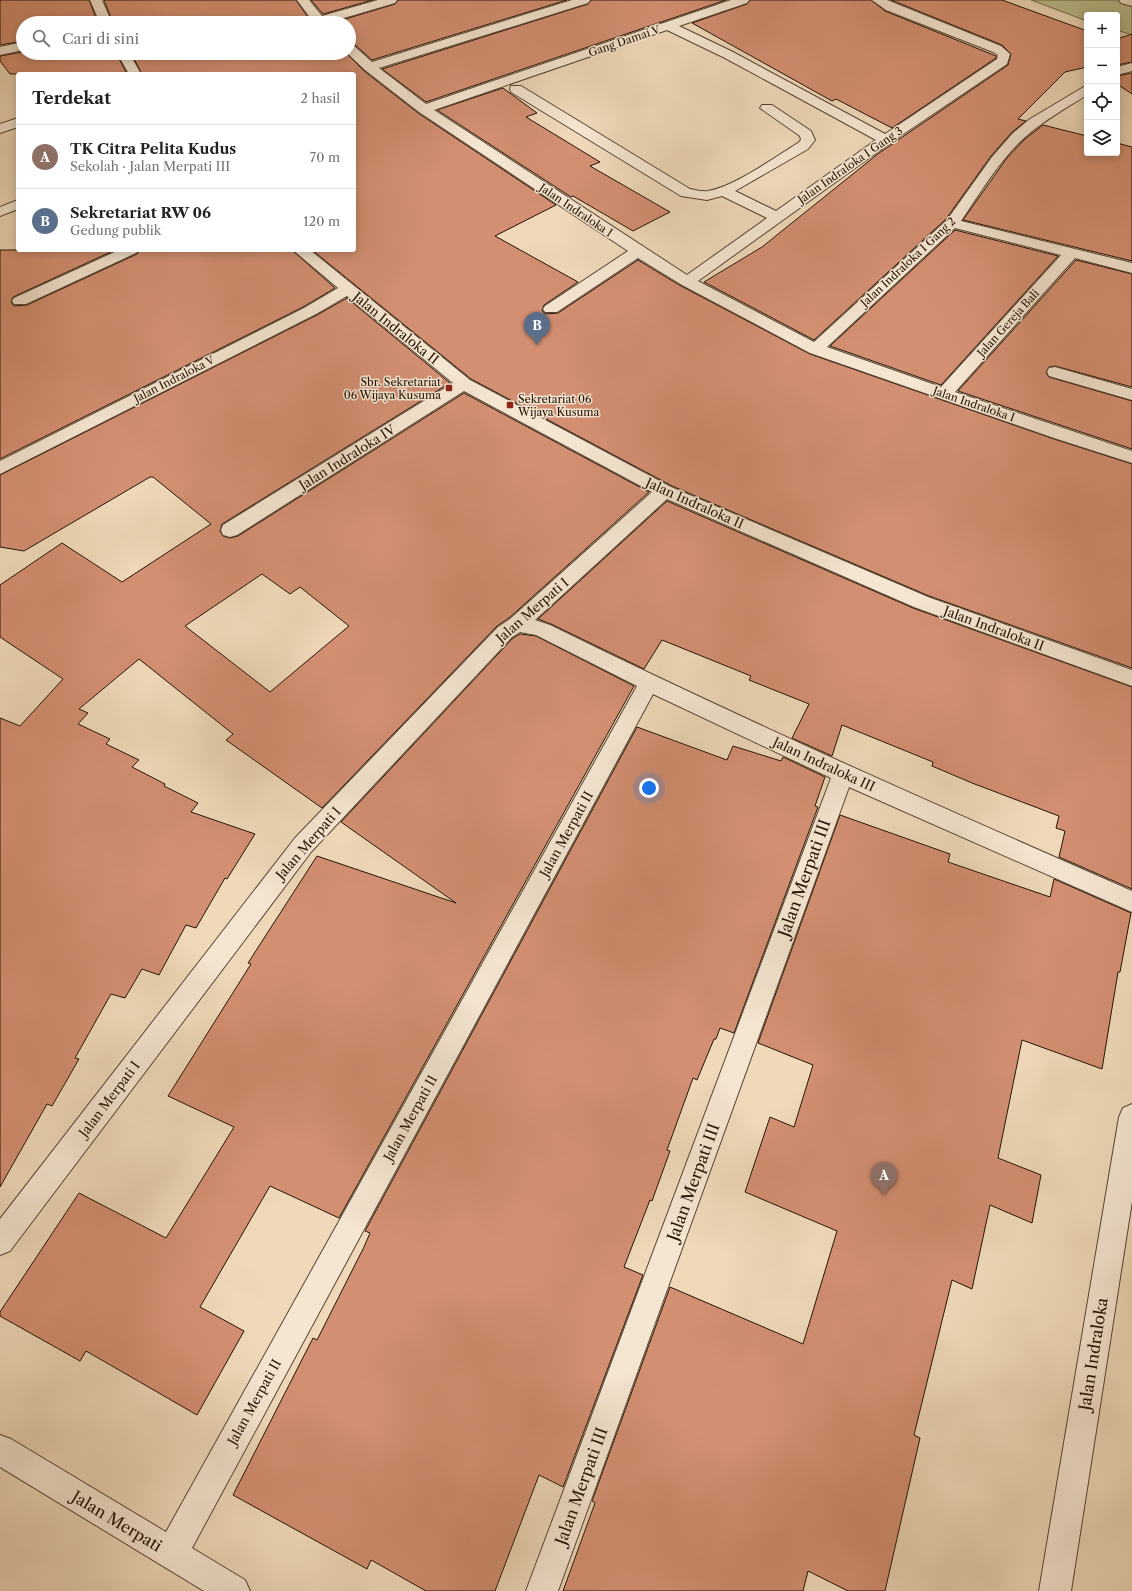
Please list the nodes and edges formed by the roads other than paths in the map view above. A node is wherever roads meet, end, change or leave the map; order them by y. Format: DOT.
graph roads {
  1 [pos="96,0"];
  2 [pos="304,0"];
  3 [pos="391,0"];
  4 [pos="584,0"];
  5 [pos="743,0"];
  6 [pos="878,0"];
  7 [pos="1125,0"];
  8 [pos="1132,2"];
  9 [pos="103,16"];
  10 [pos="316,16"];
  11 [pos="339,16"];
  12 [pos="669,26"];
  13 [pos="16,48"];
  14 [pos="0,51"];
  15 [pos="356,55"];
  16 [pos="127,60"];
  17 [pos="369,67"];
  18 [pos="1132,67"];
  19 [pos="1120,70"];
  20 [pos="134,72"];
  21 [pos="510,86"];
  22 [pos="1084,91"];
  23 [pos="767,108"];
  24 [pos="424,109"];
  25 [pos="16,123"];
  26 [pos="0,129"];
  27 [pos="884,140"];
  28 [pos="724,191"];
  29 [pos="16,205"];
  30 [pos="0,212"];
  31 [pos="778,216"];
  32 [pos="952,223"];
  33 [pos="638,251"];
  34 [pos="127,252"];
  35 [pos="303,252"];
  36 [pos="1071,253"];
  37 [pos="1132,268"];
  38 [pos="687,282"];
  39 [pos="348,289"];
  40 [pos="20,301"];
  41 [pos="551,308"];
  42 [pos="816,350"];
  43 [pos="1055,372"];
  44 [pos="464,384"];
  45 [pos="944,394"];
  46 [pos="1132,395"];
  47 [pos="1132,457"];
  48 [pos="0,468"];
  49 [pos="665,491"];
  50 [pos="230,530"];
  51 [pos="517,624"];
  52 [pos="1132,678"];
  53 [pos="649,683"];
  54 [pos="843,774"];
  55 [pos="1132,902"];
  56 [pos="1132,1117"];
  57 [pos="1124,1215"];
  58 [pos="0,1241"];
  59 [pos="0,1450"];
  60 [pos="171,1554"];
  61 [pos="234,1591"];
  62 [pos="542,1591"];
  63 [pos="1055,1591"];
  1 -- 9 [label="street"];
  2 -- 10 [label="street"];
  3 -- 11 [label="street"];
  4 -- 17 [label="street"];
  5 -- 12 [label="street, Gang Damai V"];
  6 -- 27 [label="street, Jalan Indraloka I Gang 3"];
  7 -- 8 [label="street"];
  12 -- 21 [label="street, Gang Damai V"];
  12 -- 27 [label="street"];
  13 -- 14 [label="street"];
  15 -- 17 [label="street, Jalan Indraloka I"];
  16 -- 20 [label="street"];
  17 -- 24 [label="street, Jalan Indraloka I"];
  18 -- 19 [label="street"];
  21 -- 24 [label="street, Gang Damai V"];
  21 -- 28 [label="street"];
  22 -- 32 [label="street, Jalan Indraloka I Gang 2"];
  23 -- 28 [label="street"];
  24 -- 33 [label="street, Jalan Indraloka I"];
  25 -- 26 [label="street"];
  27 -- 31 [label="street, Jalan Indraloka I Gang 3"];
  28 -- 31 [label="street"];
  29 -- 30 [label="street"];
  31 -- 38 [label="street, Jalan Indraloka I Gang 3"];
  32 -- 36 [label="street"];
  32 -- 42 [label="street, Jalan Indraloka I Gang 2"];
  33 -- 38 [label="street, Jalan Indraloka I"];
  33 -- 41 [label="street"];
  34 -- 40 [label="street"];
  35 -- 39 [label="street, Jalan Indraloka II"];
  36 -- 37 [label="street"];
  36 -- 45 [label="street, Jalan Gereja Bali"];
  38 -- 42 [label="street, Jalan Indraloka I"];
  39 -- 44 [label="street, Jalan Indraloka II"];
  39 -- 48 [label="street, Jalan Indraloka V"];
  42 -- 45 [label="street, Jalan Indraloka I"];
  43 -- 46 [label="street"];
  44 -- 49 [label="street, Jalan Indraloka II"];
  44 -- 50 [label="street, Jalan Indraloka IV"];
  45 -- 47 [label="street, Jalan Indraloka I"];
  49 -- 51 [label="street, Jalan Merpati I"];
  49 -- 52 [label="street, Jalan Indraloka II"];
  51 -- 53 [label="street, Jalan Indraloka III"];
  51 -- 58 [label="street, Jalan Merpati I"];
  53 -- 54 [label="street, Jalan Indraloka III"];
  53 -- 60 [label="street, Jalan Merpati II"];
  54 -- 55 [label="street, Jalan Indraloka III"];
  54 -- 62 [label="street, Jalan Merpati III"];
  56 -- 57 [label="street, Jalan Indraloka"];
  57 -- 63 [label="street, Jalan Indraloka"];
  59 -- 60 [label="street, Jalan Merpati"];
  60 -- 61 [label="street, Jalan Merpati"];
}
